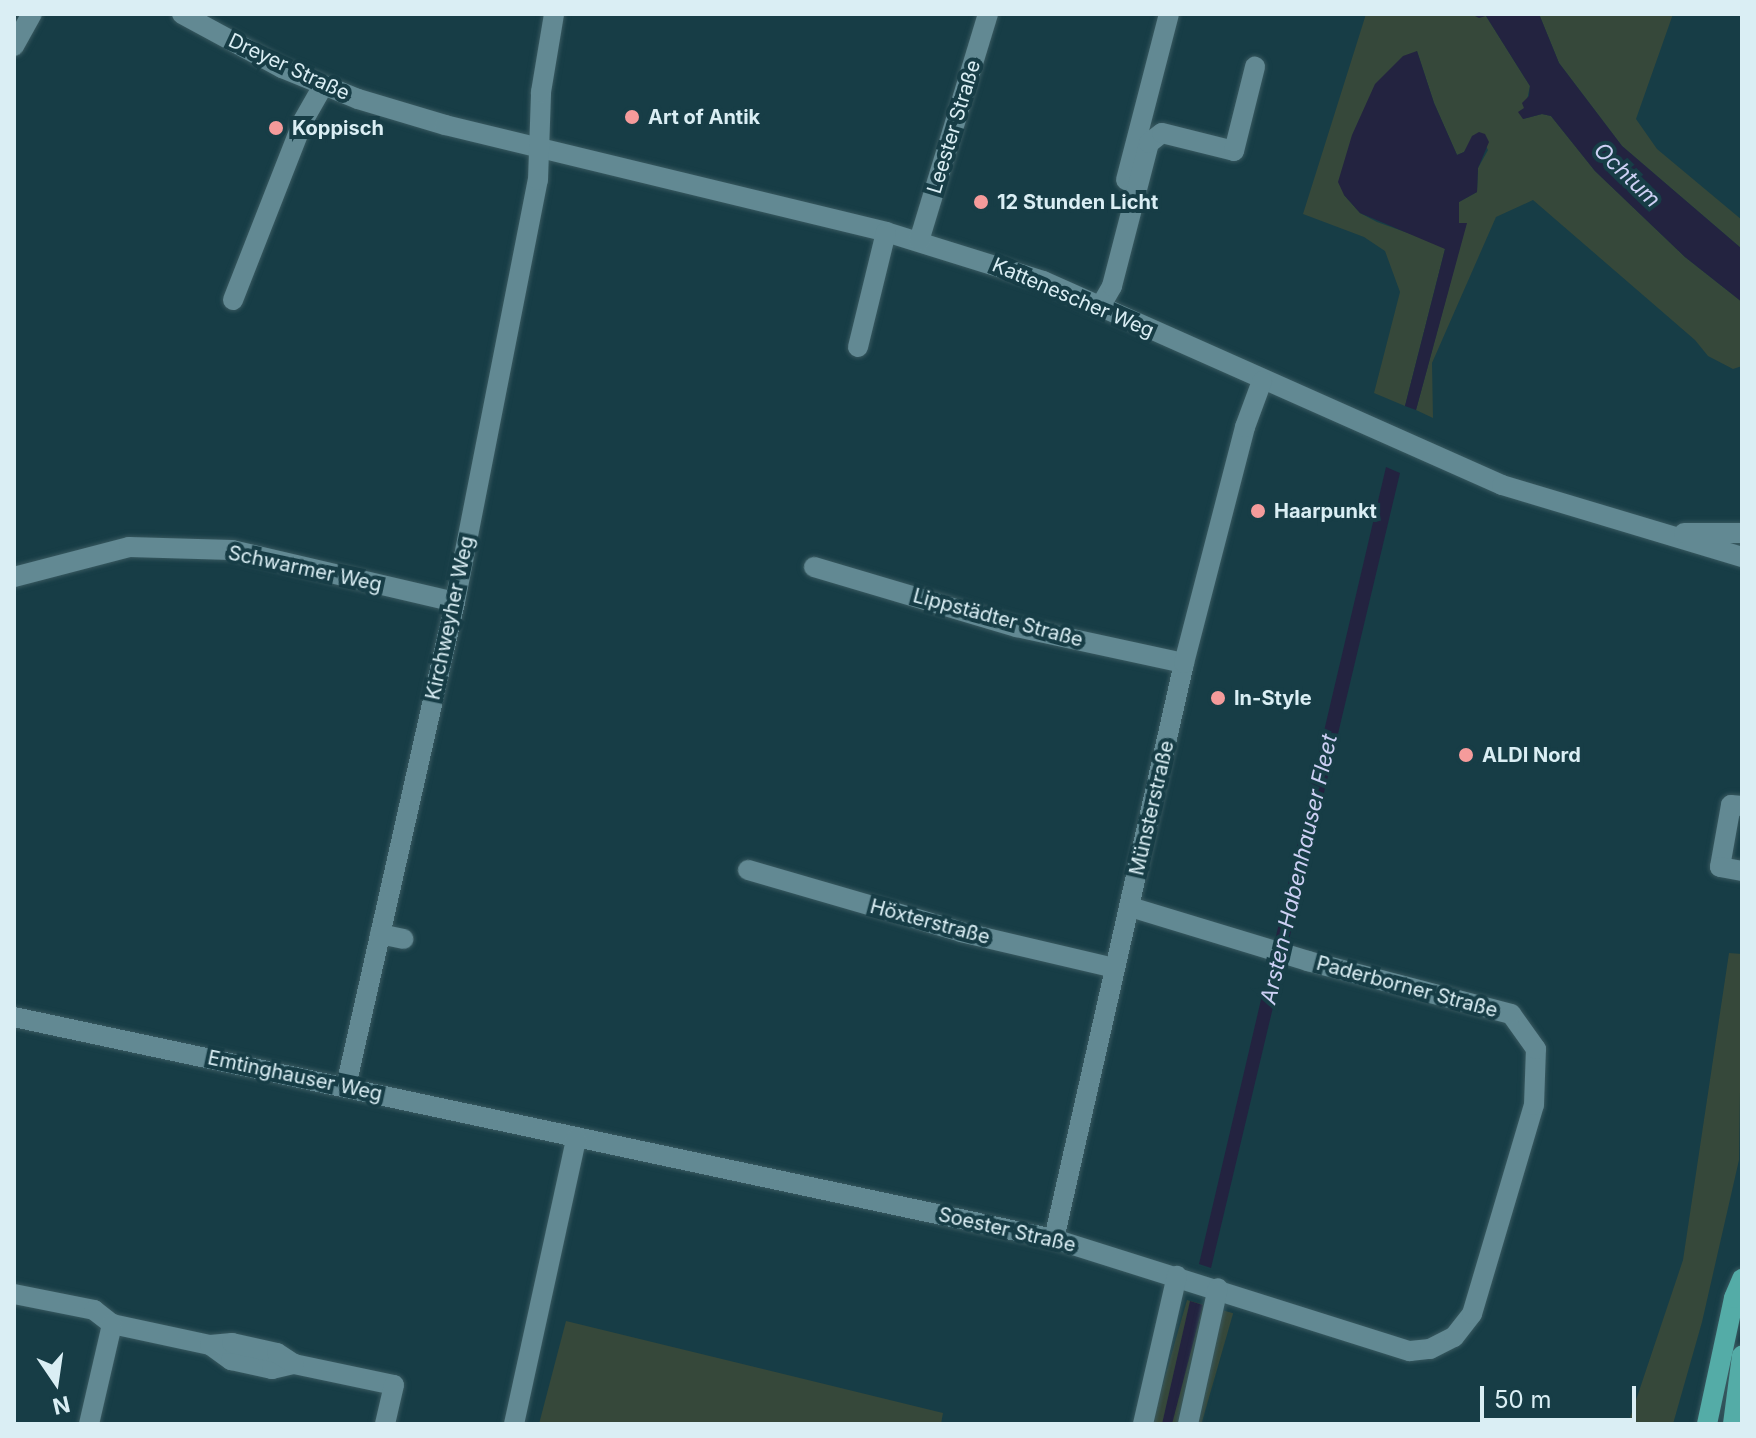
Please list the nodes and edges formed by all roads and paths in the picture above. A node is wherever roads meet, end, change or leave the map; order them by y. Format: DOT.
graph roads {
  1 [pos="32,14"];
  2 [pos="182,14"];
  3 [pos="554,14"];
  4 [pos="988,14"];
  5 [pos="1169,14"];
  6 [pos="14,46"];
  7 [pos="1255,67"];
  8 [pos="323,86"];
  9 [pos="540,147"];
  10 [pos="886,232"];
  11 [pos="919,241"];
  12 [pos="233,300"];
  13 [pos="1100,307"];
  14 [pos="858,347"];
  15 [pos="1262,381"];
  16 [pos="1668,533"];
  17 [pos="1742,533"];
  18 [pos="1742,557"];
  19 [pos="814,567"];
  20 [pos="14,577"];
  21 [pos="455,602"];
  22 [pos="1184,663"];
  23 [pos="1742,806"];
  24 [pos="748,870"];
  25 [pos="1742,871"];
  26 [pos="1130,907"];
  27 [pos="380,934"];
  28 [pos="403,939"];
  29 [pos="1114,968"];
  30 [pos="14,1017"];
  31 [pos="346,1086"];
  32 [pos="576,1139"];
  33 [pos="1054,1239"];
  34 [pos="1177,1276"];
  35 [pos="1742,1279"];
  36 [pos="1218,1288"];
  37 [pos="14,1294"];
  38 [pos="112,1324"];
  39 [pos="1430,1349"];
  40 [pos="1742,1356"];
  41 [pos="89,1424"];
  42 [pos="385,1424"];
  43 [pos="514,1424"];
  44 [pos="1143,1424"];
  45 [pos="1188,1424"];
  46 [pos="1707,1424"];
  47 [pos="1733,1424"];
  1 -- 6 [label="street"];
  2 -- 8 [label="street, Dreyer Straße"];
  3 -- 9 [label="street"];
  4 -- 11 [label="street, Leester Straße"];
  5 -- 13 [label="street"];
  7 -- 13 [label="street"];
  8 -- 9 [label="street, Dreyer Straße"];
  8 -- 12 [label="street"];
  9 -- 10 [label="street, Kattenescher Weg"];
  9 -- 21 [label="street, Kirchweyher Weg"];
  10 -- 11 [label="street, Kattenescher Weg"];
  10 -- 14 [label="street"];
  11 -- 13 [label="street, Kattenescher Weg"];
  13 -- 15 [label="street, Kattenescher Weg"];
  15 -- 16 [label="street, Kattenescher Weg"];
  15 -- 22 [label="street, Münsterstraße"];
  16 -- 17 [label="street, Kattenescher Weg"];
  16 -- 18 [label="street, Kattenescher Weg"];
  19 -- 22 [label="street, Lippstädter Straße"];
  20 -- 21 [label="street, Schwarmer Weg"];
  21 -- 27 [label="street, Kirchweyher Weg"];
  22 -- 26 [label="street, Münsterstraße"];
  23 -- 25 [label="street"];
  24 -- 29 [label="street, Höxterstraße"];
  26 -- 29 [label="street, Münsterstraße"];
  26 -- 39 [label="street, Paderborner Straße"];
  27 -- 28 [label="street"];
  27 -- 31 [label="street, Kirchweyher Weg"];
  29 -- 33 [label="street, Münsterstraße"];
  30 -- 31 [label="street, Emtinghauser Weg"];
  31 -- 32 [label="street, Emtinghauser Weg"];
  32 -- 33 [label="street, Soester Straße"];
  32 -- 43 [label="street"];
  33 -- 34 [label="street, Soester Straße"];
  34 -- 36 [label="street, Soester Straße"];
  34 -- 44 [label="street"];
  35 -- 46 [label="main road"];
  36 -- 39 [label="street, Soester Straße"];
  36 -- 45 [label="street"];
  37 -- 38 [label="street"];
  38 -- 41 [label="street"];
  38 -- 42 [label="street"];
  40 -- 47 [label="main road"];
}
